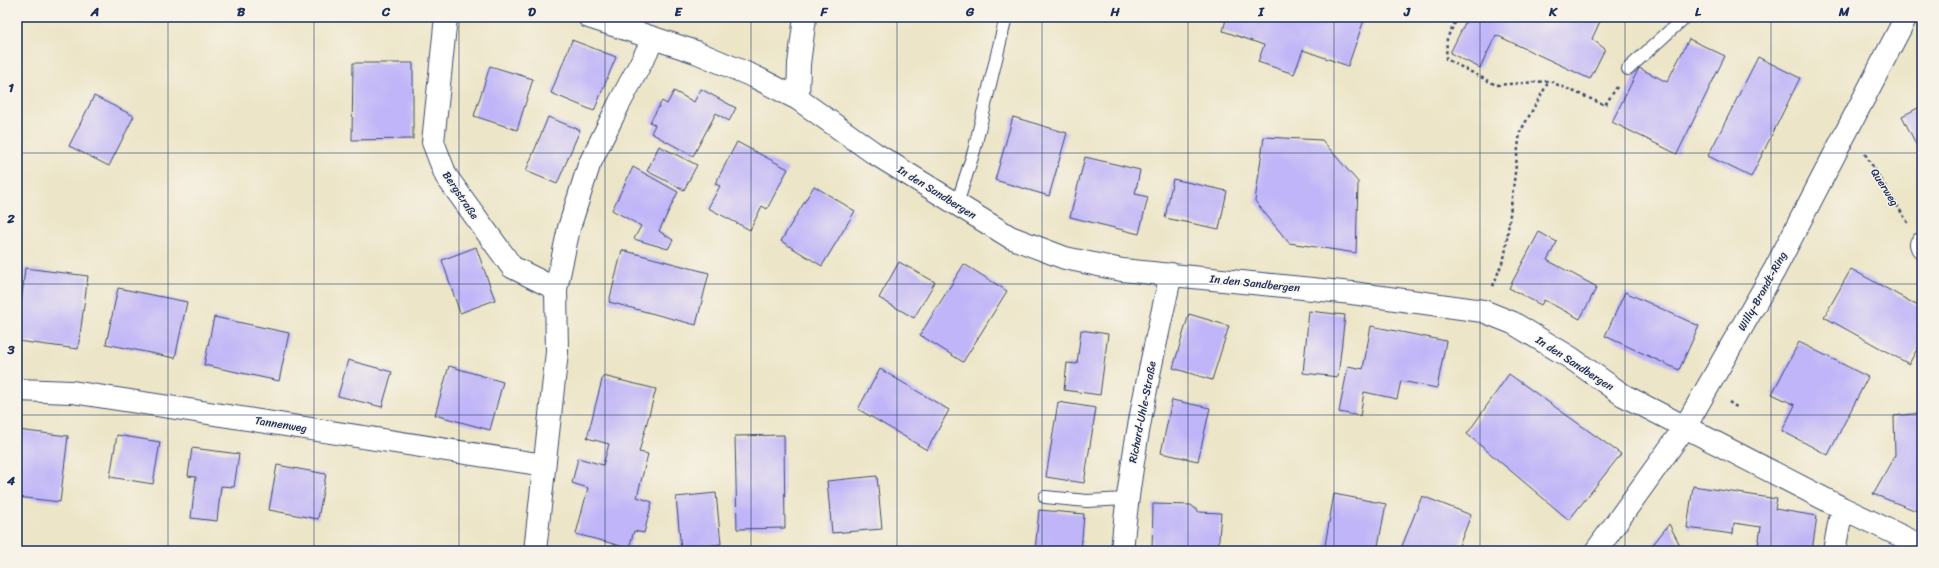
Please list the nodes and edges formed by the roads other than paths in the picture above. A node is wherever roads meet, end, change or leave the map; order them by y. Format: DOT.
graph roads {
  1 [pos="446,17"];
  2 [pos="589,17"];
  3 [pos="805,17"];
  4 [pos="1006,17"];
  5 [pos="1685,17"];
  6 [pos="1906,17"];
  7 [pos="654,38"];
  8 [pos="1628,69"];
  9 [pos="798,99"];
  10 [pos="957,204"];
  11 [pos="1171,274"];
  12 [pos="556,289"];
  13 [pos="17,390"];
  14 [pos="1685,427"];
  15 [pos="544,465"];
  16 [pos="1045,497"];
  17 [pos="1126,499"];
  18 [pos="1842,508"];
  19 [pos="1922,546"];
  20 [pos="535,551"];
  21 [pos="1122,551"];
  22 [pos="1596,551"];
  23 [pos="1834,551"];
  1 -- 12 [label="street, Bergstraße"];
  2 -- 7 [label="street, In den Sandbergen"];
  3 -- 9 [label="street"];
  4 -- 10 [label="lane"];
  5 -- 8 [label="lane"];
  6 -- 14 [label="street, Willy-Brandt-Ring"];
  7 -- 9 [label="street, In den Sandbergen"];
  7 -- 12 [label="street"];
  9 -- 10 [label="street, In den Sandbergen"];
  10 -- 11 [label="street, In den Sandbergen"];
  11 -- 14 [label="street, In den Sandbergen"];
  11 -- 17 [label="street, Richard-Uhle-Straße"];
  12 -- 15 [label="street"];
  13 -- 15 [label="street, Tannenweg"];
  14 -- 18 [label="street, In den Sandbergen"];
  14 -- 22 [label="street, Willy-Brandt-Ring"];
  15 -- 20 [label="street"];
  16 -- 17 [label="lane"];
  17 -- 21 [label="street, Richard-Uhle-Straße"];
  18 -- 19 [label="street, In den Sandbergen"];
  18 -- 23 [label="street"];
}
